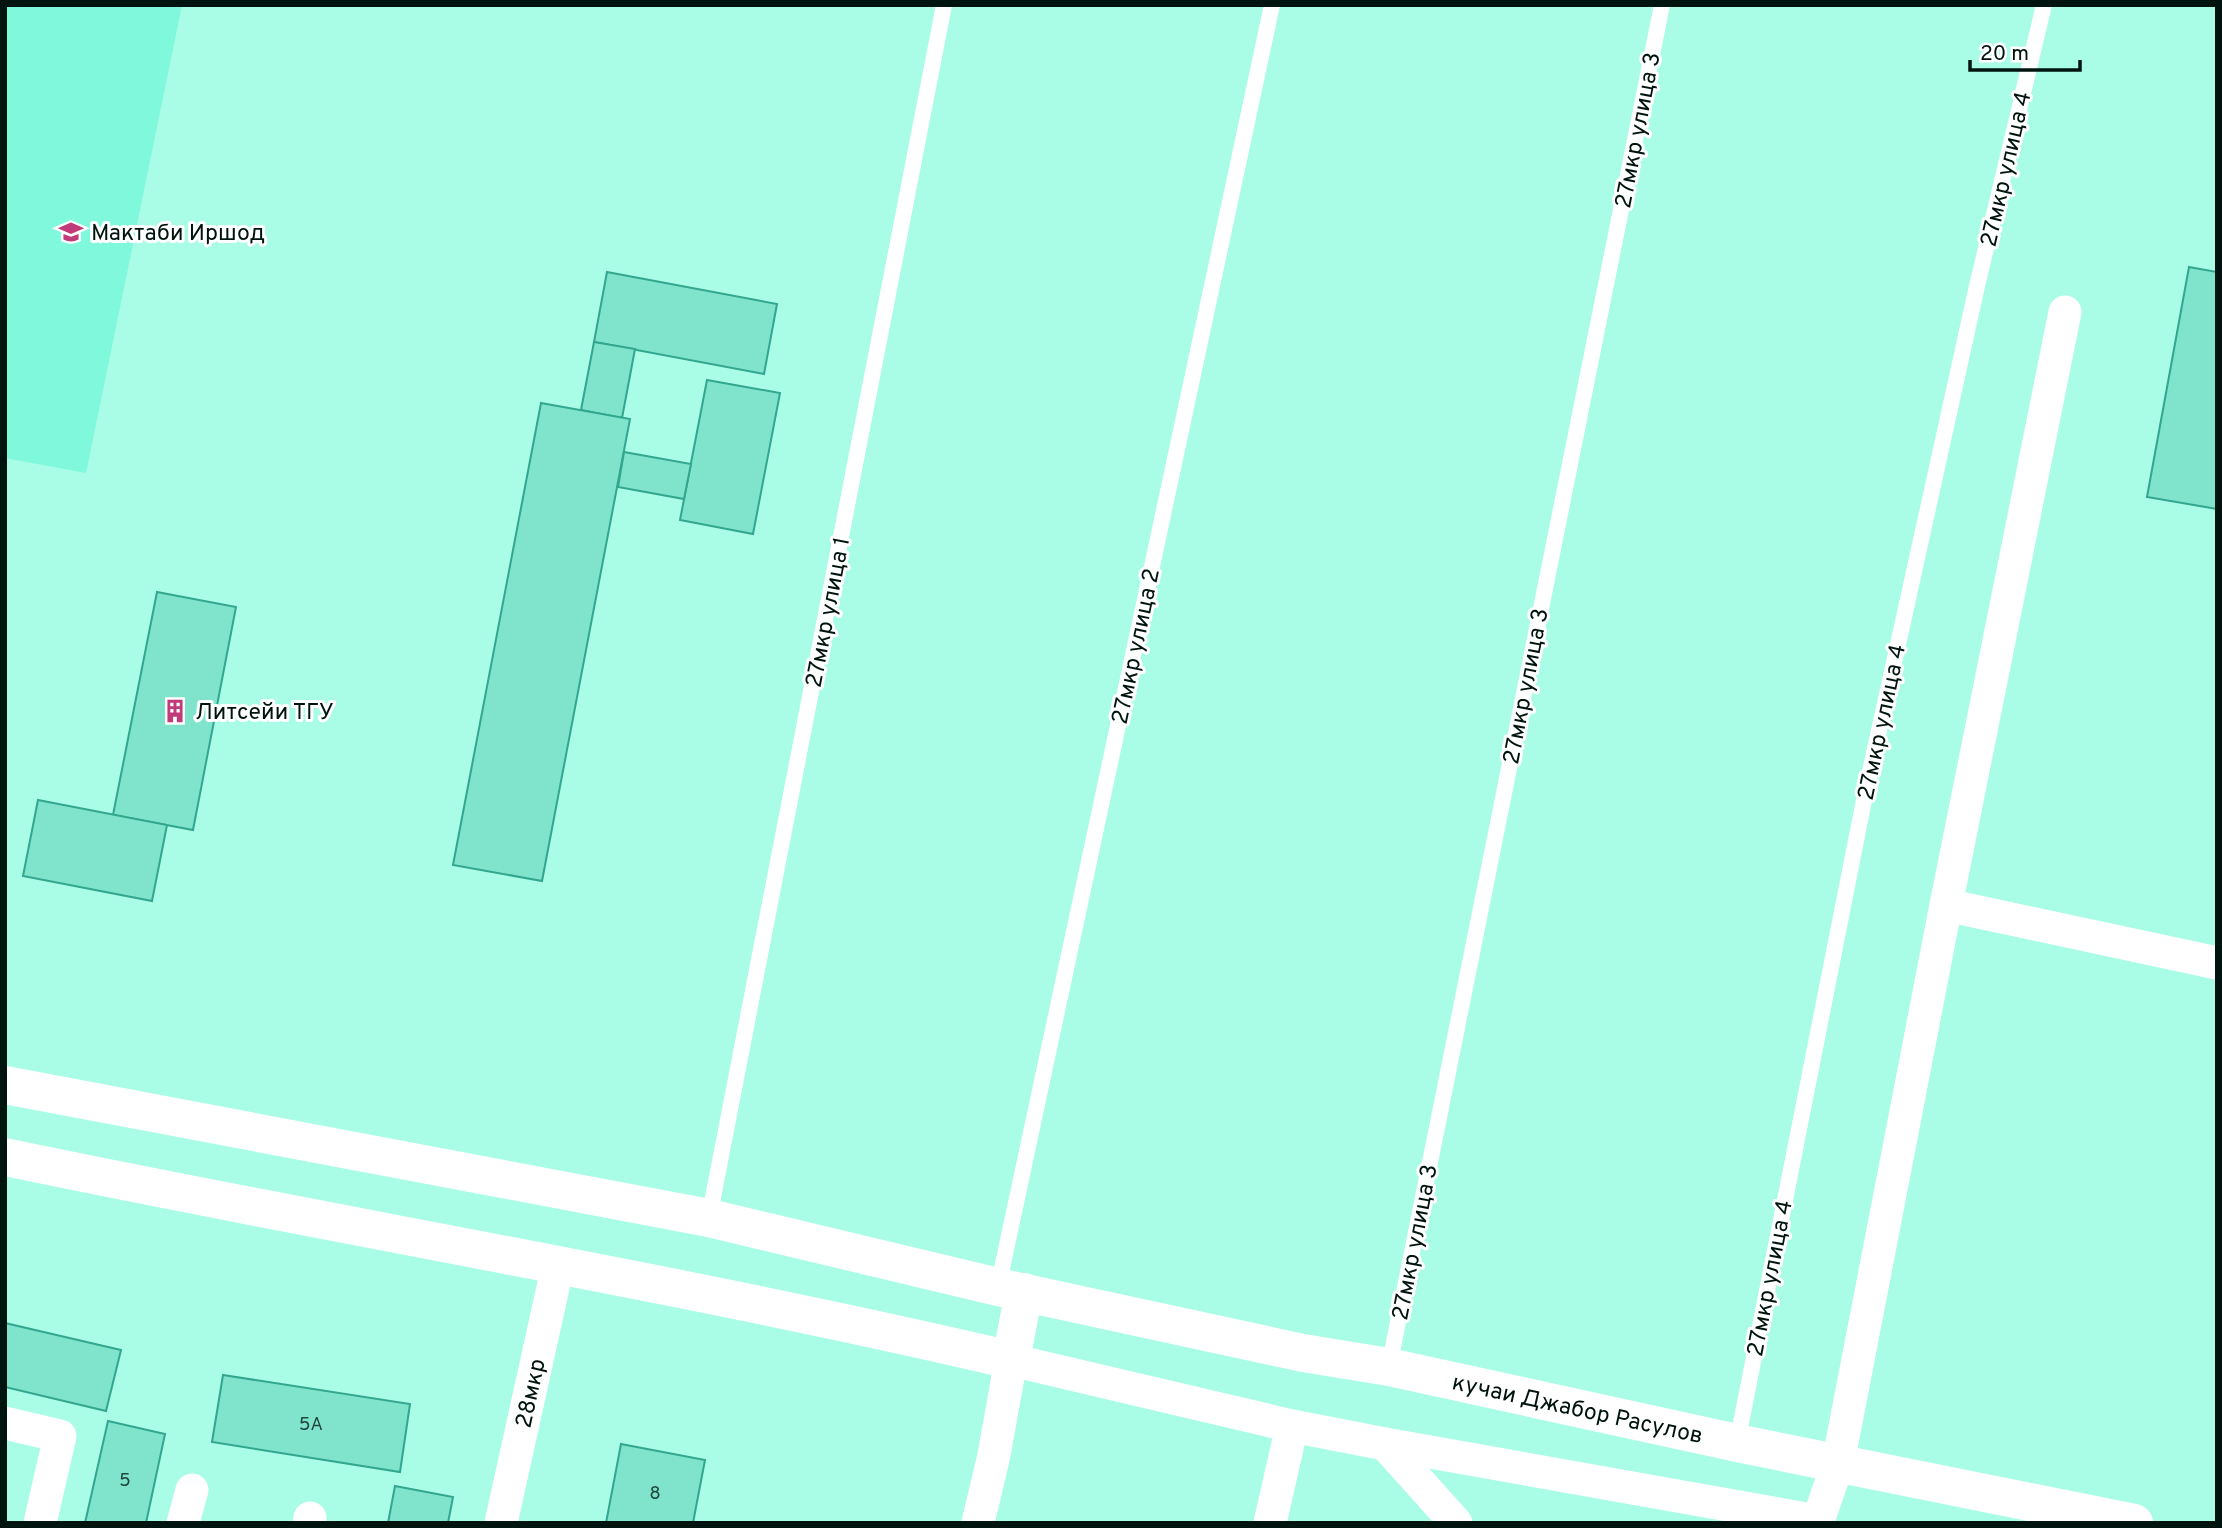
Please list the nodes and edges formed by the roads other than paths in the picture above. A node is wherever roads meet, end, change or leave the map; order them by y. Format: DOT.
graph roads {
  1 [pos="944,5"];
  2 [pos="1272,5"];
  3 [pos="1662,5"];
  4 [pos="2044,5"];
  5 [pos="2065,313"];
  6 [pos="1946,905"];
  7 [pos="2217,963"];
  8 [pos="5,1085"];
  9 [pos="5,1157"];
  10 [pos="709,1218"];
  11 [pos="558,1265"];
  12 [pos="1011,1289"];
  13 [pos="1012,1360"];
  14 [pos="1389,1367"];
  15 [pos="5,1423"];
  16 [pos="1292,1426"];
  17 [pos="1737,1443"];
  18 [pos="1385,1444"];
  19 [pos="1838,1463"];
  20 [pos="192,1490"];
  21 [pos="1448,1514"];
  22 [pos="40,1523"];
  23 [pos="183,1523"];
  24 [pos="501,1523"];
  25 [pos="978,1523"];
  26 [pos="1270,1523"];
  27 [pos="2134,1523"];
  1 -- 10 [label="lane, 27мкр улица 1"];
  2 -- 12 [label="lane, 27мкр улица 2"];
  3 -- 14 [label="lane, 27мкр улица 3"];
  4 -- 17 [label="lane, 27мкр улица 4"];
  5 -- 6 [label="street"];
  6 -- 7 [label="street"];
  6 -- 19 [label="street"];
  8 -- 10 [label="street, кучаи Джабор Расулов"];
  9 -- 11 [label="street"];
  10 -- 12 [label="street, кучаи Джабор Расулов"];
  11 -- 13 [label="street"];
  11 -- 24 [label="street, 28мкр"];
  12 -- 13 [label="street"];
  12 -- 14 [label="street, кучаи Джабор Расулов"];
  13 -- 16 [label="street"];
  13 -- 25 [label="street"];
  14 -- 17 [label="street, кучаи Джабор Расулов"];
  15 -- 22 [label="street"];
  16 -- 18 [label="street"];
  16 -- 26 [label="street"];
  17 -- 19 [label="street, кучаи Джабор Расулов"];
  18 -- 19 [label="street"];
  18 -- 21 [label="street"];
  19 -- 27 [label="street, кучаи Джабор Расулов"];
  20 -- 23 [label="street"];
}
